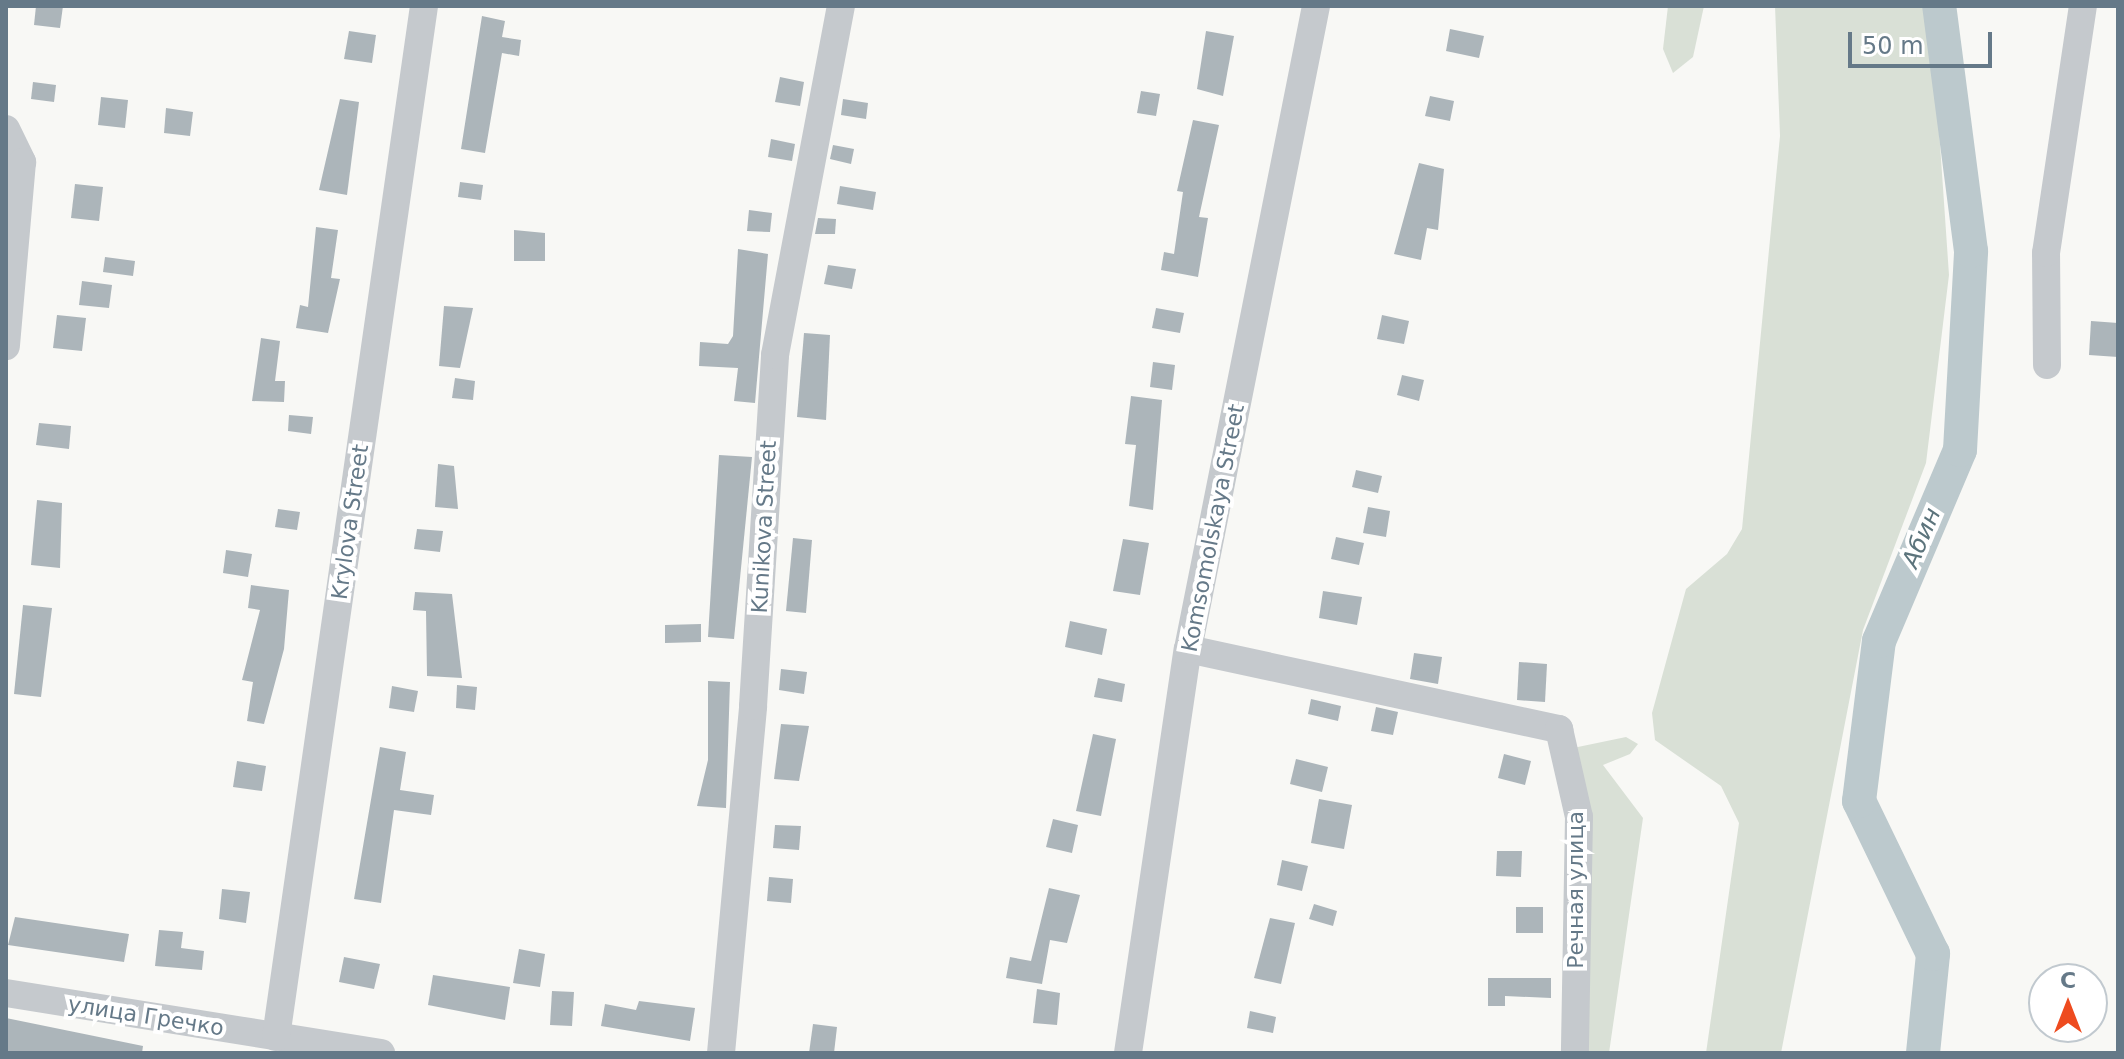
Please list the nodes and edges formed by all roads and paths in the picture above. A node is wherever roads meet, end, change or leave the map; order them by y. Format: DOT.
graph roads {
  1 [pos="424,6"];
  2 [pos="841,6"];
  3 [pos="1316,6"];
  4 [pos="2083,6"];
  5 [pos="6,129"];
  6 [pos="6,346"];
  7 [pos="2047,365"];
  8 [pos="1188,649"];
  9 [pos="6,993"];
  10 [pos="276,1037"];
  11 [pos="381,1053"];
  12 [pos="721,1053"];
  13 [pos="1128,1053"];
  14 [pos="1575,1053"];
  1 -- 10 [label="street, Krylova Street"];
  2 -- 12 [label="street, Kunikova Street"];
  3 -- 8 [label="street, Komsomolskaya Street"];
  4 -- 7 [label="street"];
  5 -- 6 [label="street"];
  8 -- 13 [label="street, Komsomolskaya Street"];
  8 -- 14 [label="street, Речная улица"];
  9 -- 10 [label="street, улица Гречко"];
  10 -- 11 [label="street, улица Гречко"];
}
